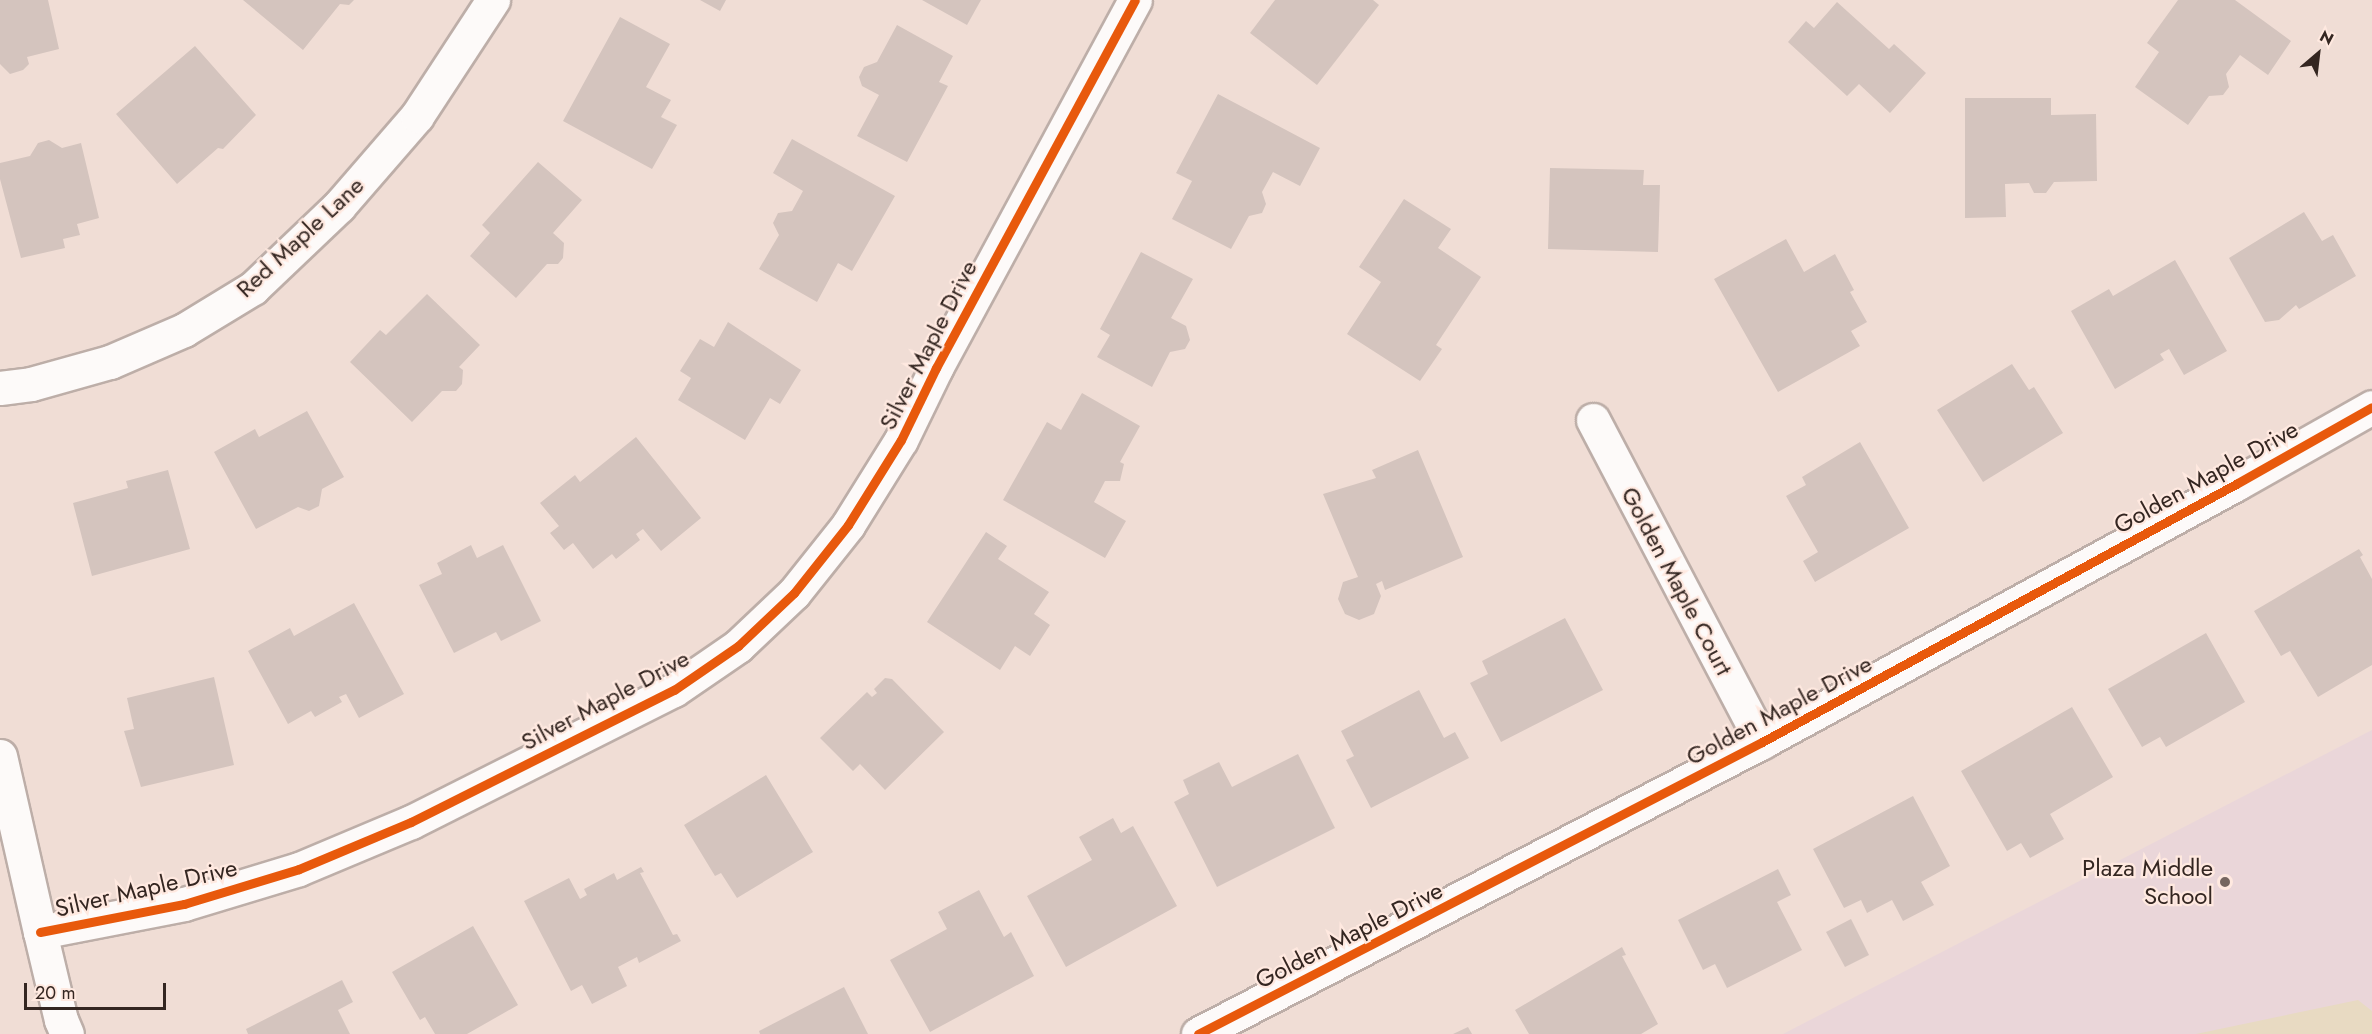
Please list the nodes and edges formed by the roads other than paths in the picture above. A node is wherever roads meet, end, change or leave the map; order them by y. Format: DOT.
graph roads {
  1 [pos="493,0"];
  2 [pos="1134,0"];
  3 [pos="0,388"];
  4 [pos="2372,407"];
  5 [pos="1593,420"];
  6 [pos="1762,742"];
  7 [pos="0,756"];
  8 [pos="40,932"];
  9 [pos="67,1034"];
  10 [pos="1198,1034"];
  1 -- 3 [label="street, Red Maple Lane"];
  2 -- 8 [label="street, Silver Maple Drive"];
  4 -- 6 [label="street, Golden Maple Drive"];
  5 -- 6 [label="street, Golden Maple Court"];
  6 -- 10 [label="street, Golden Maple Drive"];
  7 -- 8 [label="street"];
  8 -- 9 [label="street"];
}
